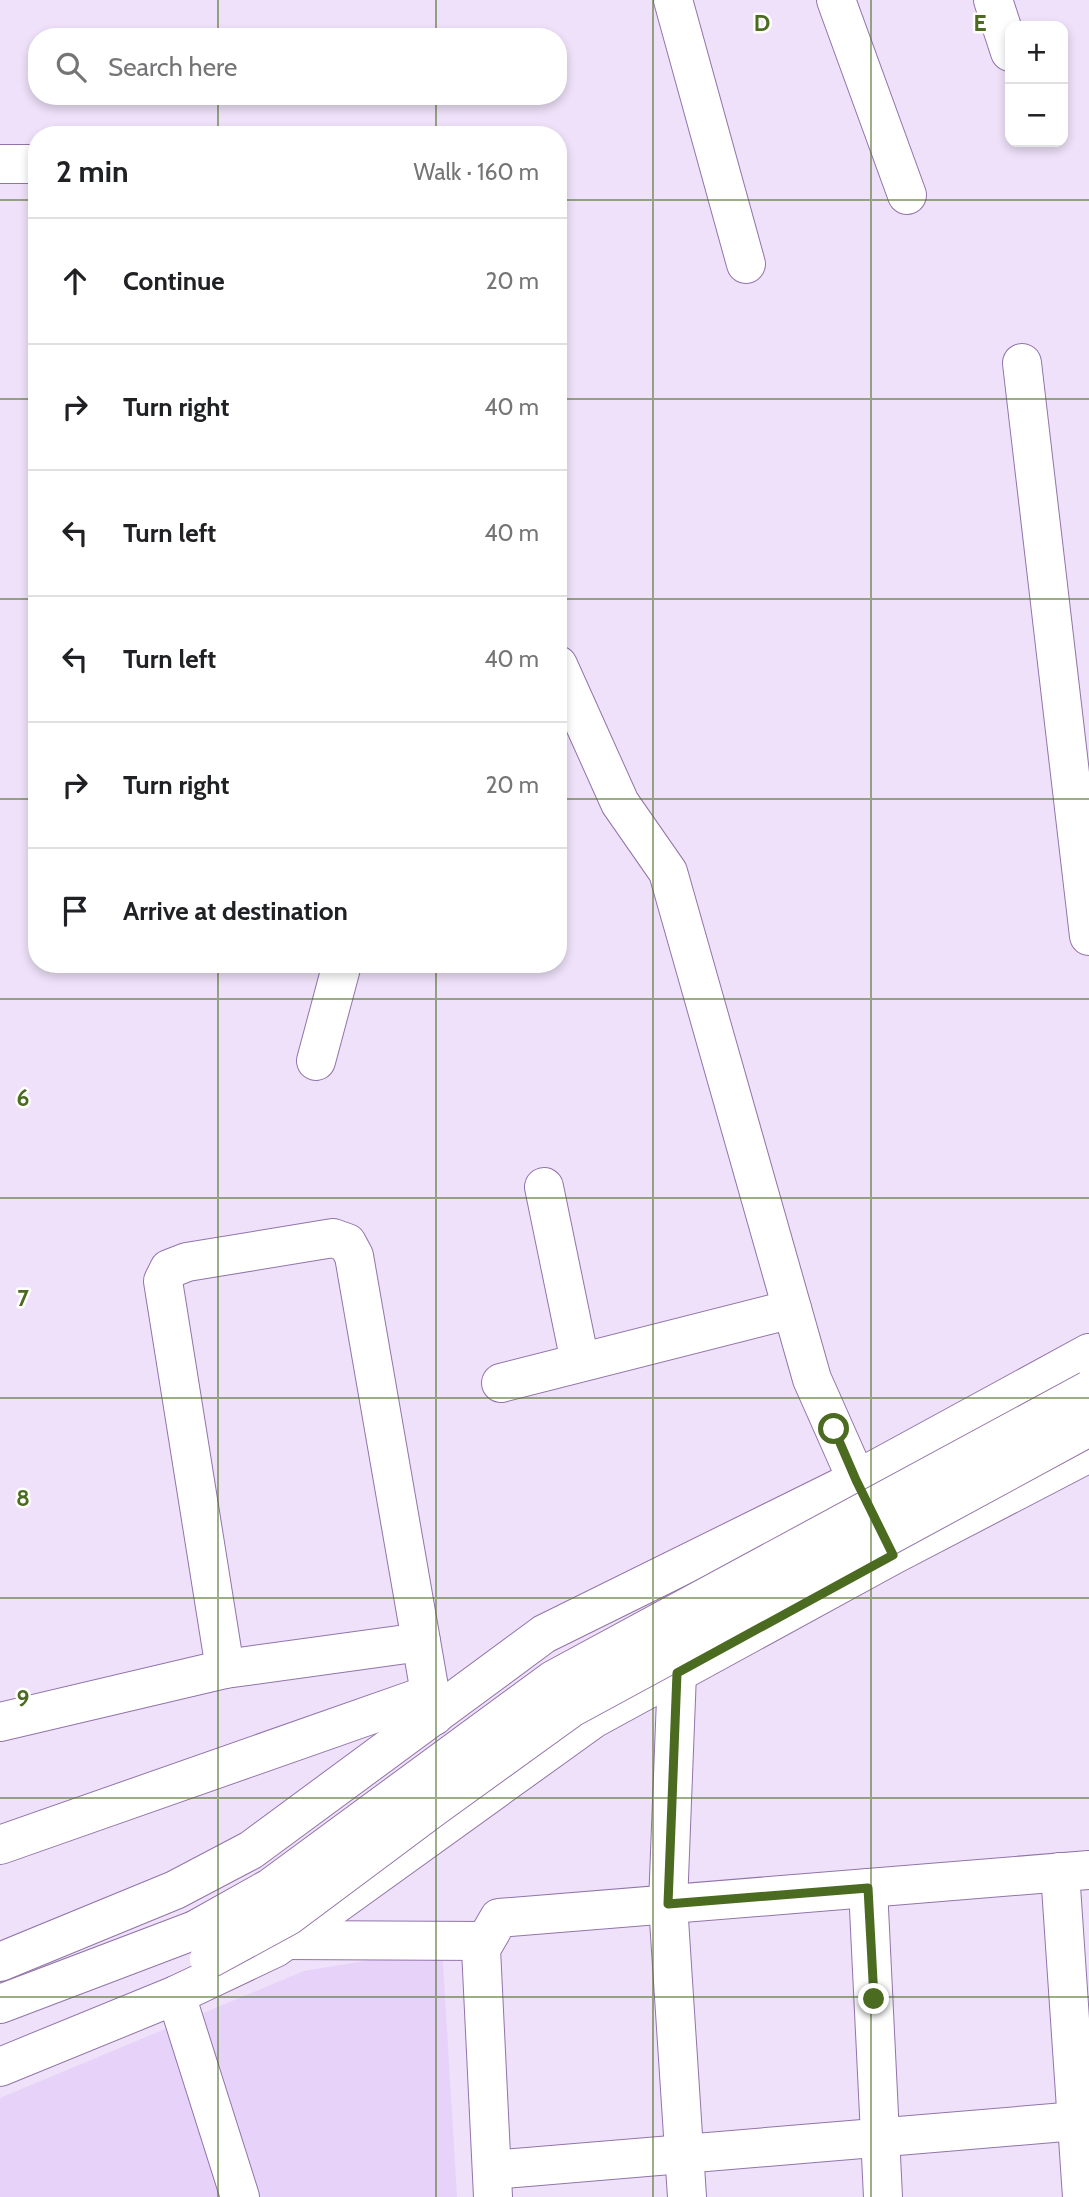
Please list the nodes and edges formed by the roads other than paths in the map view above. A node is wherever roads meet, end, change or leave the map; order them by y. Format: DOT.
graph roads {
  1 [pos="673,0"];
  2 [pos="836,0"];
  3 [pos="993,0"];
  4 [pos="1005,37"];
  5 [pos="0,164"];
  6 [pos="28,164"];
  7 [pos="907,195"];
  8 [pos="746,264"];
  9 [pos="1021,363"];
  10 [pos="567,685"];
  11 [pos="1089,936"];
  12 [pos="340,973"];
  13 [pos="316,1061"];
  14 [pos="544,1187"];
  15 [pos="792,1309"];
  16 [pos="1089,1353"];
  17 [pos="580,1363"];
  18 [pos="500,1383"];
  19 [pos="1089,1390"];
  20 [pos="1089,1447"];
  21 [pos="856,1480"];
  22 [pos="893,1555"];
  23 [pos="421,1642"];
  24 [pos="225,1669"];
  25 [pos="677,1673"];
  26 [pos="432,1705"];
  27 [pos="0,1722"];
  28 [pos="0,1845"];
  29 [pos="1074,1871"];
  30 [pos="868,1888"];
  31 [pos="668,1904"];
  32 [pos="285,1940"];
  33 [pos="485,1941"];
  34 [pos="202,1944"];
  35 [pos="0,1962"];
  36 [pos="176,1995"];
  37 [pos="0,2004"];
  38 [pos="0,2043"];
  39 [pos="0,2067"];
  40 [pos="1083,2120"];
  41 [pos="881,2137"];
  42 [pos="684,2154"];
  43 [pos="492,2183"];
  44 [pos="240,2197"];
  45 [pos="687,2197"];
  46 [pos="883,2197"];
  47 [pos="1082,2197"];
  1 -- 8 [label="street"];
  2 -- 7 [label="street"];
  3 -- 4 [label="street"];
  5 -- 6 [label="street"];
  9 -- 11 [label="street"];
  10 -- 15 [label="street"];
  12 -- 13 [label="street"];
  14 -- 17 [label="street"];
  15 -- 17 [label="street"];
  15 -- 21 [label="street"];
  16 -- 21 [label="street"];
  17 -- 18 [label="street"];
  19 -- 34 [label="street, bridge"];
  20 -- 22 [label="street"];
  20 -- 34 [label="street, bridge"];
  21 -- 22 [label="street"];
  21 -- 26 [label="street"];
  22 -- 25 [label="street"];
  23 -- 24 [label="street"];
  23 -- 24 [label="street"];
  23 -- 26 [label="street"];
  24 -- 27 [label="street"];
  25 -- 31 [label="street"];
  25 -- 32 [label="street"];
  26 -- 28 [label="street"];
  26 -- 35 [label="street"];
  29 -- 30 [label="street"];
  29 -- 40 [label="street"];
  30 -- 31 [label="street"];
  30 -- 41 [label="street"];
  31 -- 33 [label="street"];
  31 -- 42 [label="street"];
  32 -- 33 [label="street"];
  32 -- 36 [label="street"];
  33 -- 43 [label="street"];
  34 -- 37 [label="street"];
  34 -- 38 [label="street"];
  36 -- 39 [label="street"];
  36 -- 44 [label="street"];
  40 -- 41 [label="street"];
  40 -- 47 [label="street"];
  41 -- 42 [label="street"];
  41 -- 46 [label="street"];
  42 -- 43 [label="street"];
  42 -- 45 [label="street"];
}
